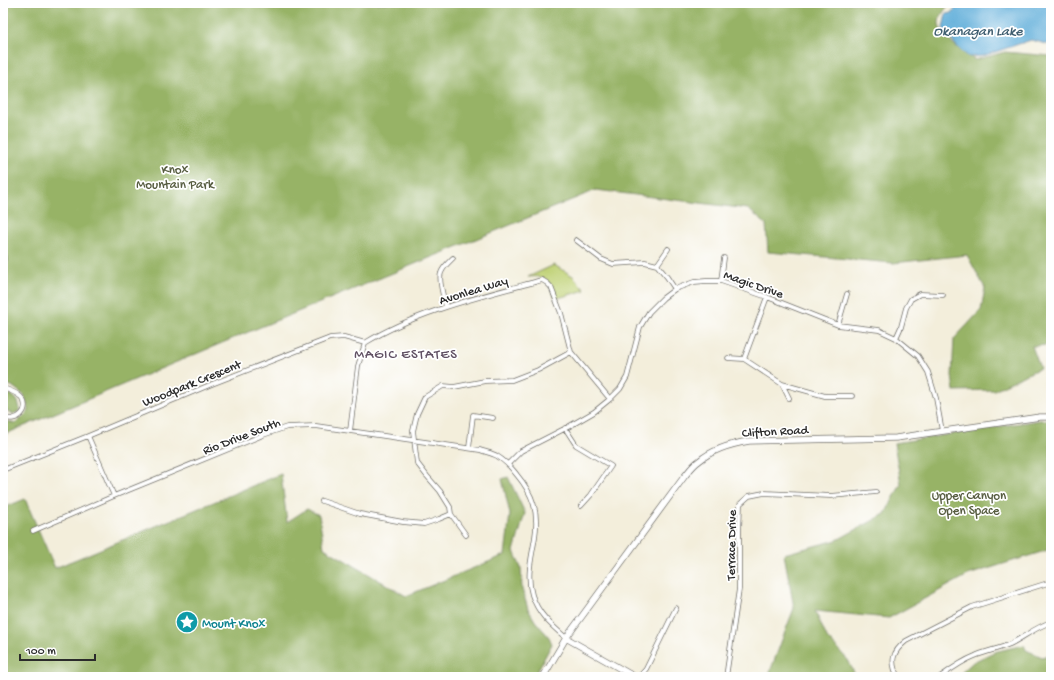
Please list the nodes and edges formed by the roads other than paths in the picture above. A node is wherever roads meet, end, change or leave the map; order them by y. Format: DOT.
graph roads {
  1 [pos="576,240"];
  2 [pos="668,249"];
  3 [pos="3,252"];
  4 [pos="453,258"];
  5 [pos="724,258"];
  6 [pos="3,263"];
  7 [pos="657,265"];
  8 [pos="721,282"];
  9 [pos="675,289"];
  10 [pos="847,294"];
  11 [pos="943,295"];
  12 [pos="767,297"];
  13 [pos="446,307"];
  14 [pos="838,325"];
  15 [pos="896,338"];
  16 [pos="364,343"];
  17 [pos="571,352"];
  18 [pos="728,358"];
  19 [pos="744,359"];
  20 [pos="782,384"];
  21 [pos="3,388"];
  22 [pos="852,396"];
  23 [pos="790,398"];
  24 [pos="610,399"];
  25 [pos="3,417"];
  26 [pos="1051,417"];
  27 [pos="493,418"];
  28 [pos="565,428"];
  29 [pos="350,431"];
  30 [pos="942,431"];
  31 [pos="88,436"];
  32 [pos="414,440"];
  33 [pos="469,448"];
  34 [pos="508,464"];
  35 [pos="3,470"];
  36 [pos="876,492"];
  37 [pos="114,496"];
  38 [pos="322,501"];
  39 [pos="581,506"];
  40 [pos="451,514"];
  41 [pos="33,531"];
  42 [pos="466,535"];
  43 [pos="1051,582"];
  44 [pos="676,608"];
  45 [pos="1051,622"];
  46 [pos="566,638"];
  47 [pos="543,677"];
  48 [pos="635,677"];
  49 [pos="639,677"];
  50 [pos="726,677"];
  51 [pos="898,677"];
  52 [pos="940,677"];
  1 -- 7 [label="street"];
  2 -- 7 [label="street"];
  3 -- 6 [label="street"];
  4 -- 13 [label="street"];
  5 -- 8 [label="street"];
  7 -- 9 [label="street"];
  8 -- 9 [label="street, Magic Drive"];
  8 -- 12 [label="street, Magic Drive"];
  9 -- 24 [label="street, Magic Drive"];
  10 -- 14 [label="street"];
  11 -- 15 [label="street"];
  12 -- 14 [label="street, Magic Drive"];
  12 -- 19 [label="street"];
  13 -- 16 [label="street, Avonlea Way"];
  13 -- 17 [label="street, Avonlea Way"];
  14 -- 15 [label="street, Magic Drive"];
  15 -- 30 [label="street, Magic Drive"];
  16 -- 29 [label="street"];
  16 -- 31 [label="street, Woodpark Crescent"];
  17 -- 24 [label="street, Avonlea Way"];
  17 -- 32 [label="street"];
  18 -- 19 [label="street"];
  19 -- 20 [label="street"];
  20 -- 22 [label="street"];
  20 -- 23 [label="street"];
  21 -- 25 [label="street"];
  24 -- 28 [label="street, Magic Drive"];
  26 -- 30 [label="street, Clifton Road"];
  27 -- 33 [label="street"];
  28 -- 34 [label="street, Magic Drive"];
  28 -- 39 [label="street"];
  29 -- 32 [label="street, Rio Drive South"];
  29 -- 37 [label="street, Rio Drive South"];
  30 -- 46 [label="street, Clifton Road"];
  31 -- 35 [label="street, Woodpark Crescent"];
  31 -- 37 [label="street"];
  32 -- 33 [label="street, Rio Drive South"];
  32 -- 40 [label="street"];
  33 -- 34 [label="street, Rio Drive South"];
  34 -- 46 [label="street, Rio Drive South"];
  36 -- 50 [label="street, Terrace Drive"];
  37 -- 41 [label="street, Rio Drive South"];
  38 -- 40 [label="street"];
  40 -- 42 [label="street"];
  43 -- 51 [label="street"];
  44 -- 49 [label="street"];
  45 -- 52 [label="street"];
  46 -- 47 [label="street, Clifton Road"];
  46 -- 48 [label="street"];
}
